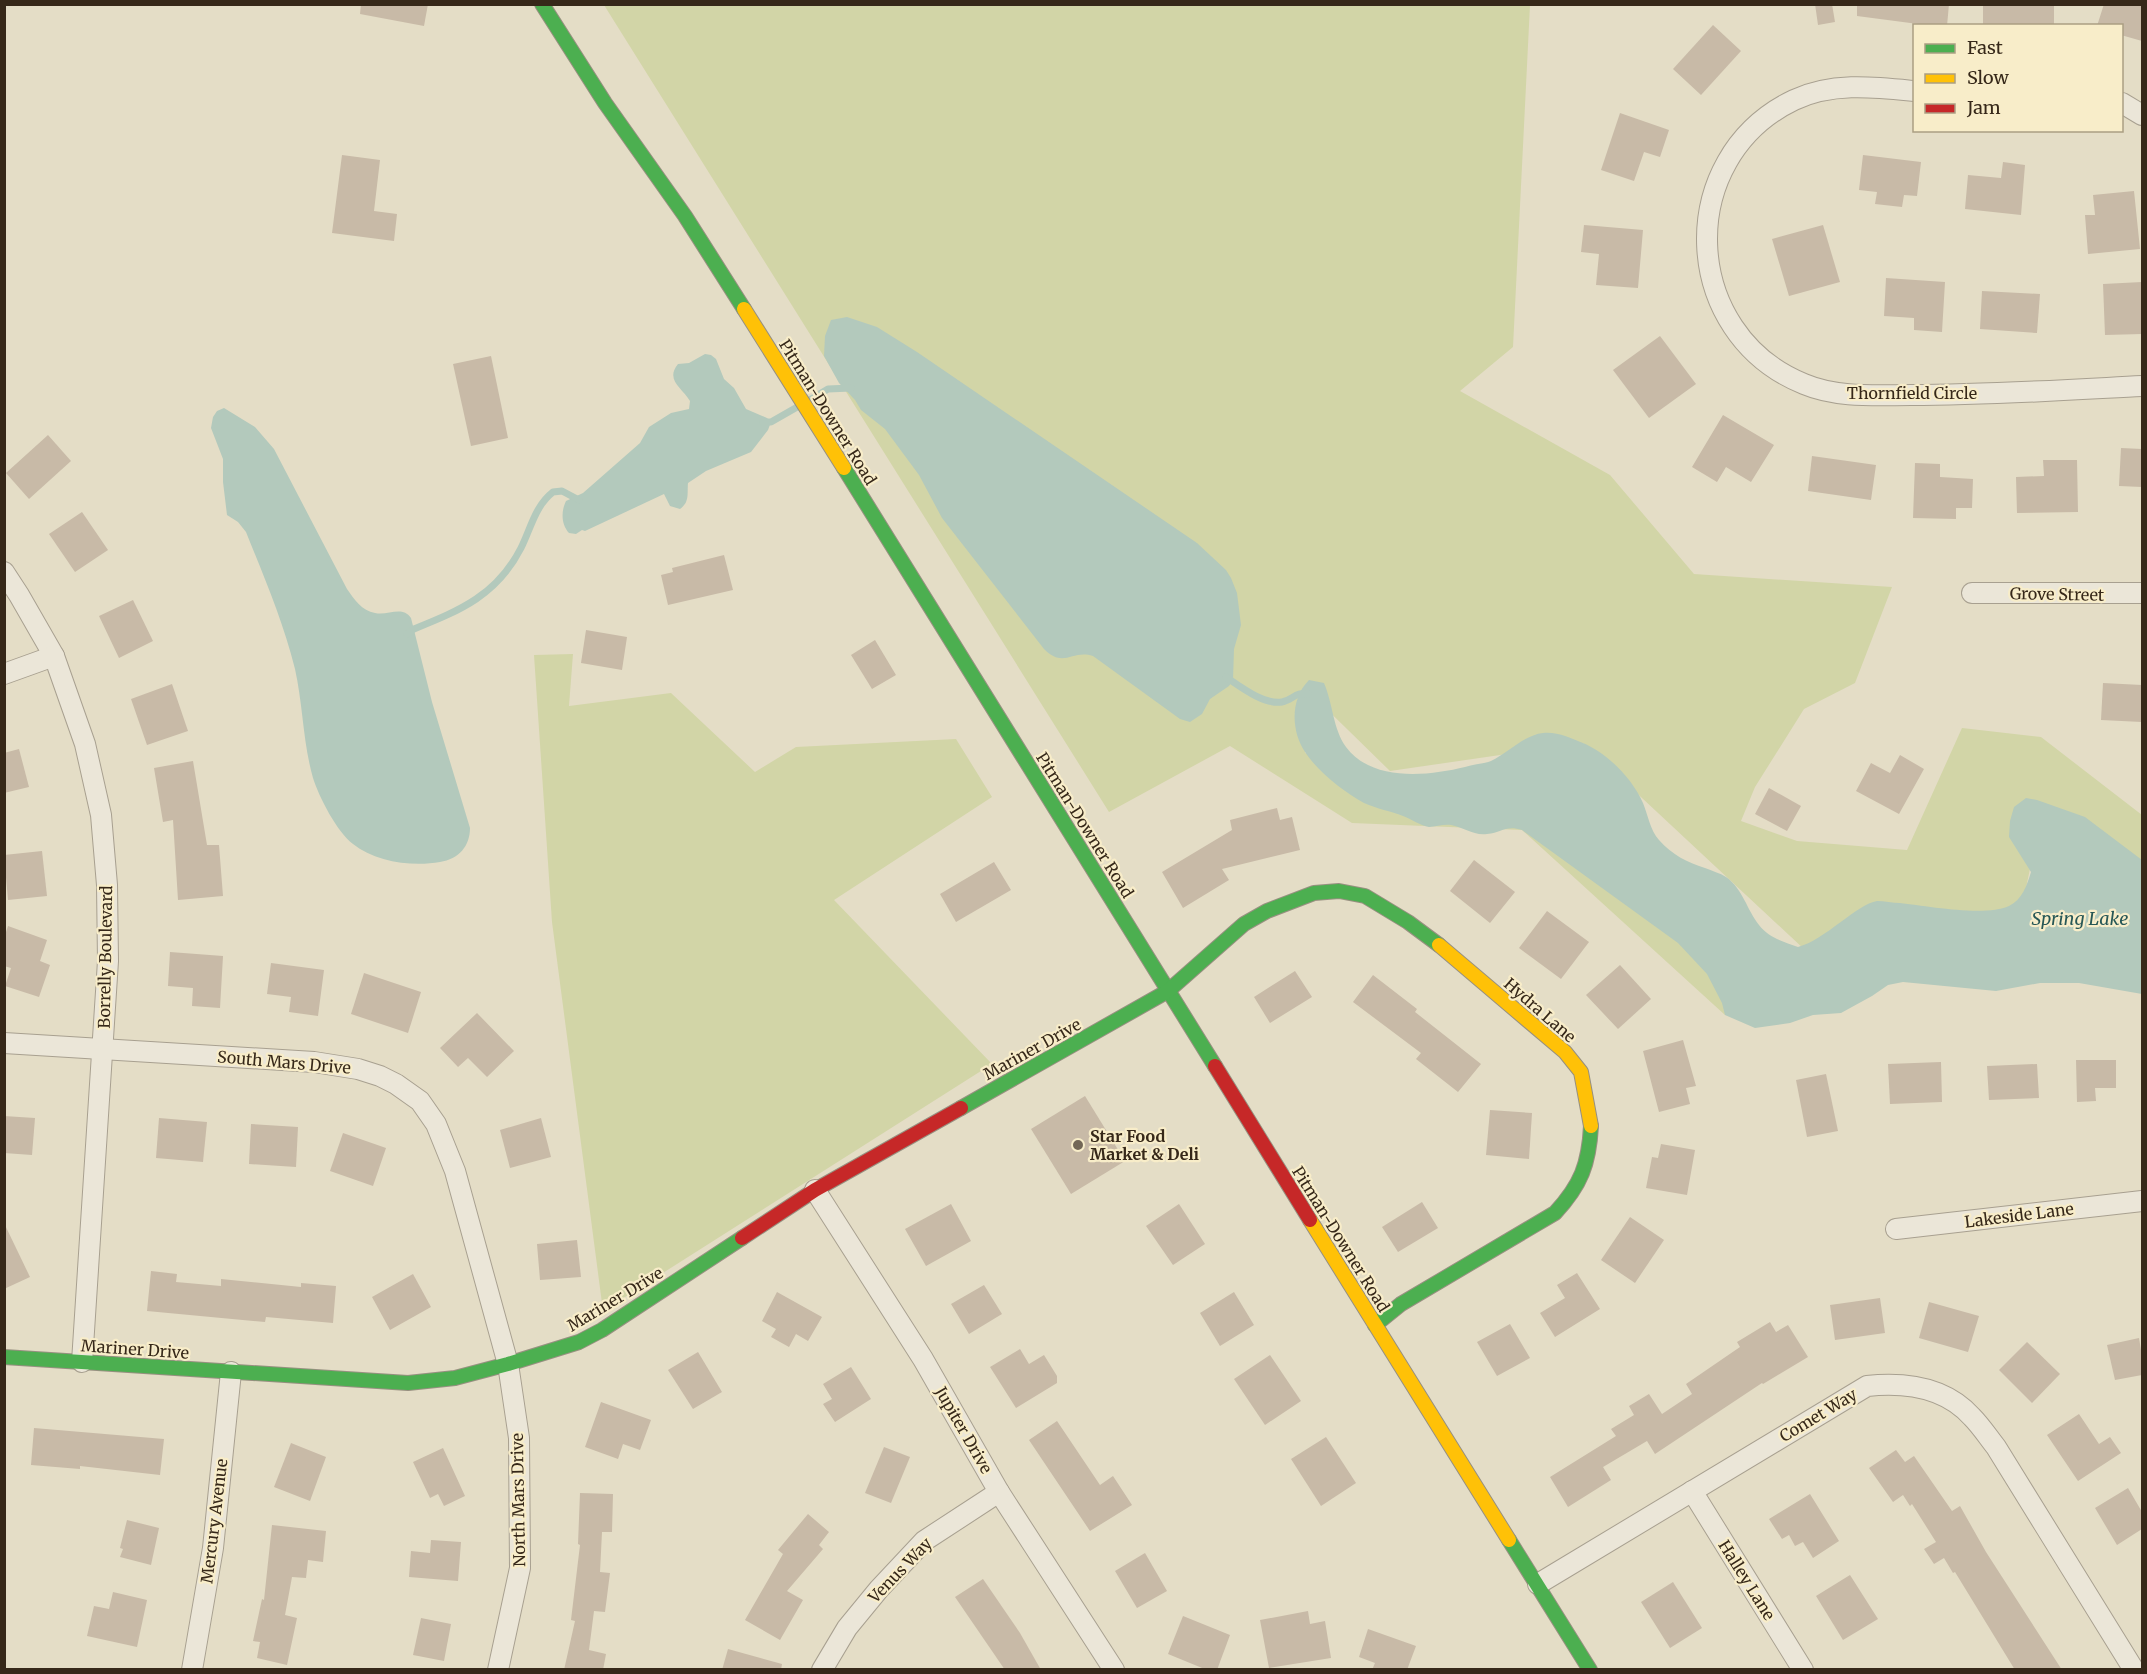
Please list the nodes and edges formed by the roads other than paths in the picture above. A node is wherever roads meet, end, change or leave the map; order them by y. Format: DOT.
graph roads {
  1 [pos="542,4"];
  2 [pos="1913,92"];
  3 [pos="2123,104"];
  4 [pos="2142,115"];
  5 [pos="2142,386"];
  6 [pos="4,572"];
  7 [pos="2142,593"];
  8 [pos="1971,594"];
  9 [pos="54,656"];
  10 [pos="4,674"];
  11 [pos="1168,991"];
  12 [pos="4,1043"];
  13 [pos="103,1049"];
  14 [pos="815,1190"];
  15 [pos="2142,1201"];
  16 [pos="1896,1229"];
  17 [pos="1375,1325"];
  18 [pos="4,1357"];
  19 [pos="82,1362"];
  20 [pos="508,1364"];
  21 [pos="231,1372"];
  22 [pos="1692,1491"];
  23 [pos="999,1492"];
  24 [pos="1538,1584"];
  25 [pos="192,1670"];
  26 [pos="498,1670"];
  27 [pos="822,1670"];
  28 [pos="1114,1670"];
  29 [pos="1590,1670"];
  30 [pos="1803,1670"];
  31 [pos="2134,1670"];
  1 -- 11 [label="street, Pitman-Downer Road"];
  2 -- 5 [label="street, Thornfield Circle"];
  3 -- 4 [label="street"];
  6 -- 9 [label="street, Borrelly Boulevard"];
  7 -- 8 [label="street, Grove Street"];
  9 -- 10 [label="street"];
  9 -- 13 [label="street, Borrelly Boulevard"];
  11 -- 14 [label="street, Mariner Drive"];
  11 -- 17 [label="street, Pitman-Downer Road"];
  11 -- 17 [label="street, Hydra Lane"];
  12 -- 13 [label="street, South Mars Drive"];
  13 -- 19 [label="street, Borrelly Boulevard"];
  13 -- 20 [label="street, South Mars Drive"];
  14 -- 20 [label="street, Mariner Drive"];
  14 -- 23 [label="street, Jupiter Drive"];
  15 -- 16 [label="street, Lakeside Lane"];
  17 -- 24 [label="street, Pitman-Downer Road"];
  18 -- 19 [label="street, Mariner Drive"];
  19 -- 21 [label="street, Mariner Drive"];
  20 -- 21 [label="street, Mariner Drive"];
  20 -- 26 [label="street, North Mars Drive"];
  21 -- 25 [label="street, Mercury Avenue"];
  22 -- 24 [label="street, Comet Way"];
  22 -- 30 [label="street, Halley Lane"];
  22 -- 31 [label="street, Comet Way"];
  23 -- 27 [label="street, Venus Way"];
  23 -- 28 [label="street, Jupiter Drive"];
  24 -- 29 [label="street, Pitman-Downer Road"];
}
